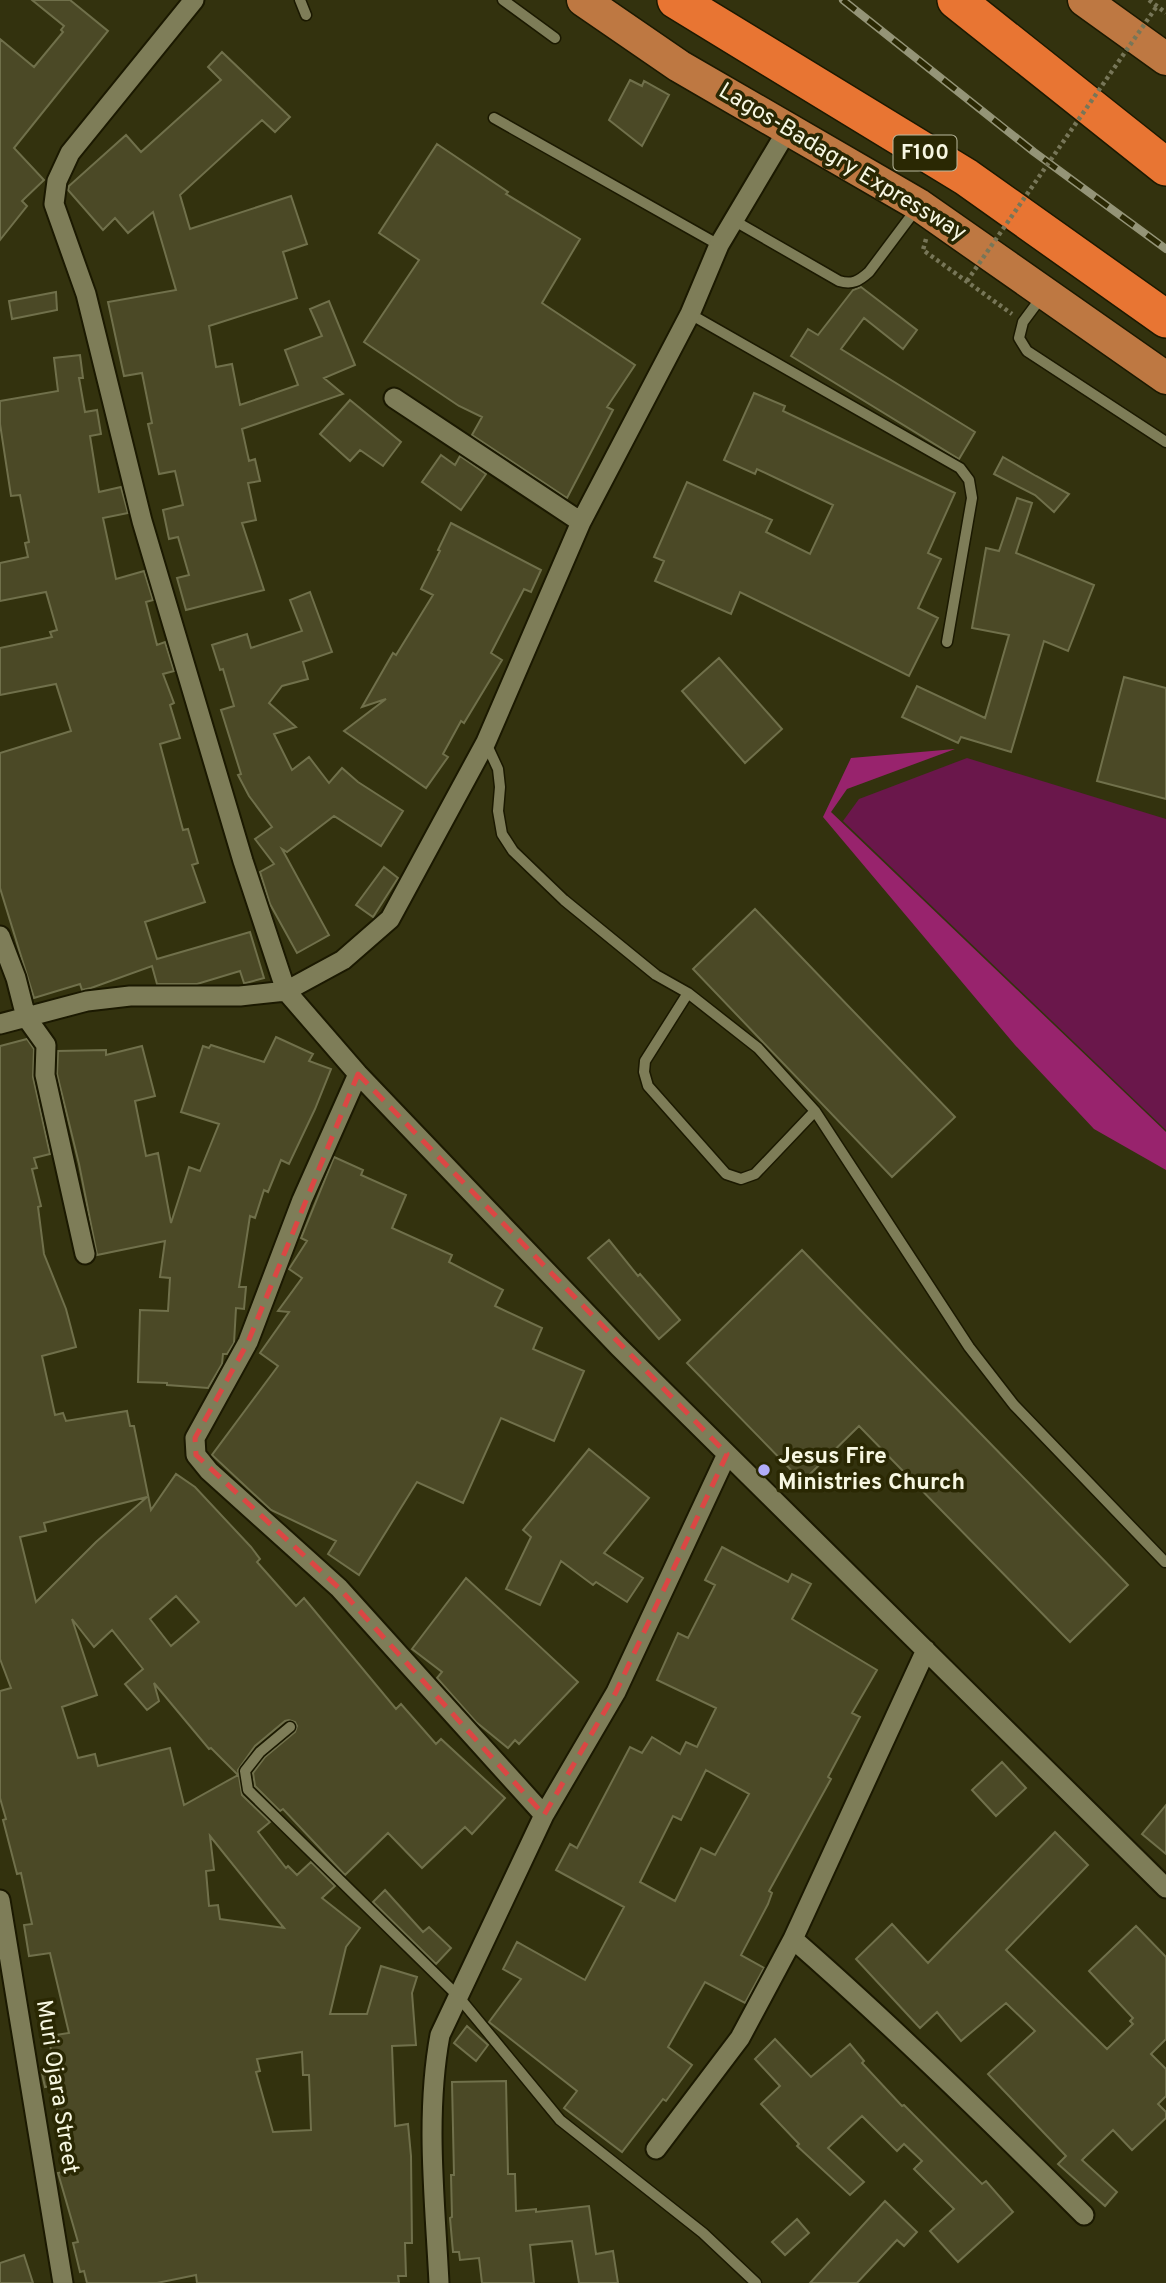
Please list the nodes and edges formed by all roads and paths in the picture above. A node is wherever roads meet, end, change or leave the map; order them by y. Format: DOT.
graph roads {
  1 [pos="194,0"];
  2 [pos="300,0"];
  3 [pos="503,0"];
  4 [pos="583,0"];
  5 [pos="676,0"];
  6 [pos="956,0"];
  7 [pos="1084,0"];
  8 [pos="1149,0"];
  9 [pos="1157,6"];
  10 [pos="1166,13"];
  11 [pos="306,15"];
  12 [pos="555,38"];
  13 [pos="1166,59"];
  14 [pos="494,118"];
  15 [pos="788,129"];
  16 [pos="1166,167"];
  17 [pos="926,210"];
  18 [pos="733,219"];
  19 [pos="719,245"];
  20 [pos="967,281"];
  21 [pos="1045,292"];
  22 [pos="690,314"];
  23 [pos="1166,319"];
  24 [pos="1023,321"];
  25 [pos="1166,378"];
  26 [pos="394,398"];
  27 [pos="1166,442"];
  28 [pos="581,523"];
  29 [pos="947,642"];
  30 [pos="486,742"];
  31 [pos="0,936"];
  32 [pos="286,991"];
  33 [pos="688,993"];
  34 [pos="26,1017"];
  35 [pos="0,1024"];
  36 [pos="358,1074"];
  37 [pos="815,1111"];
  38 [pos="85,1254"];
  39 [pos="727,1454"];
  40 [pos="1165,1562"];
  41 [pos="926,1650"];
  42 [pos="290,1727"];
  43 [pos="544,1815"];
  44 [pos="1166,1888"];
  45 [pos="0,1900"];
  46 [pos="793,1939"];
  47 [pos="457,1995"];
  48 [pos="656,2148"];
  49 [pos="1084,2215"];
  50 [pos="63,2283"];
  51 [pos="439,2283"];
  52 [pos="756,2283"];
  1 -- 32 [label="street"];
  2 -- 11 [label="lane"];
  3 -- 12 [label="lane"];
  4 -- 15 [label="main road, Lagos-Badagry Expressway"];
  5 -- 23 [label="highway, F100"];
  6 -- 16 [label="highway"];
  7 -- 13 [label="main road"];
  8 -- 9 [label="path"];
  9 -- 10 [label="path"];
  9 -- 20 [label="path, bridge"];
  14 -- 19 [label="lane"];
  15 -- 17 [label="main road, Lagos-Badagry Expressway"];
  15 -- 18 [label="street"];
  17 -- 18 [label="lane"];
  17 -- 20 [label="path"];
  17 -- 21 [label="main road, Lagos-Badagry Expressway"];
  18 -- 19 [label="street"];
  19 -- 22 [label="street"];
  20 -- 24 [label="path"];
  21 -- 24 [label="lane"];
  21 -- 25 [label="main road, Lagos-Badagry Expressway"];
  22 -- 28 [label="street"];
  22 -- 29 [label="lane"];
  24 -- 27 [label="lane"];
  26 -- 28 [label="street"];
  28 -- 30 [label="street"];
  30 -- 32 [label="street"];
  30 -- 33 [label="lane"];
  31 -- 34 [label="street"];
  32 -- 34 [label="street"];
  32 -- 36 [label="street"];
  33 -- 37 [label="lane"];
  33 -- 37 [label="lane"];
  34 -- 35 [label="street"];
  34 -- 38 [label="street"];
  36 -- 39 [label="street"];
  36 -- 43 [label="street"];
  37 -- 40 [label="lane"];
  39 -- 41 [label="street"];
  39 -- 43 [label="street"];
  41 -- 44 [label="street"];
  41 -- 46 [label="street"];
  42 -- 47 [label="lane"];
  43 -- 47 [label="street"];
  45 -- 50 [label="street, Muri Ojara Street"];
  46 -- 48 [label="street"];
  46 -- 49 [label="street"];
  47 -- 51 [label="street"];
  47 -- 52 [label="lane"];
}
